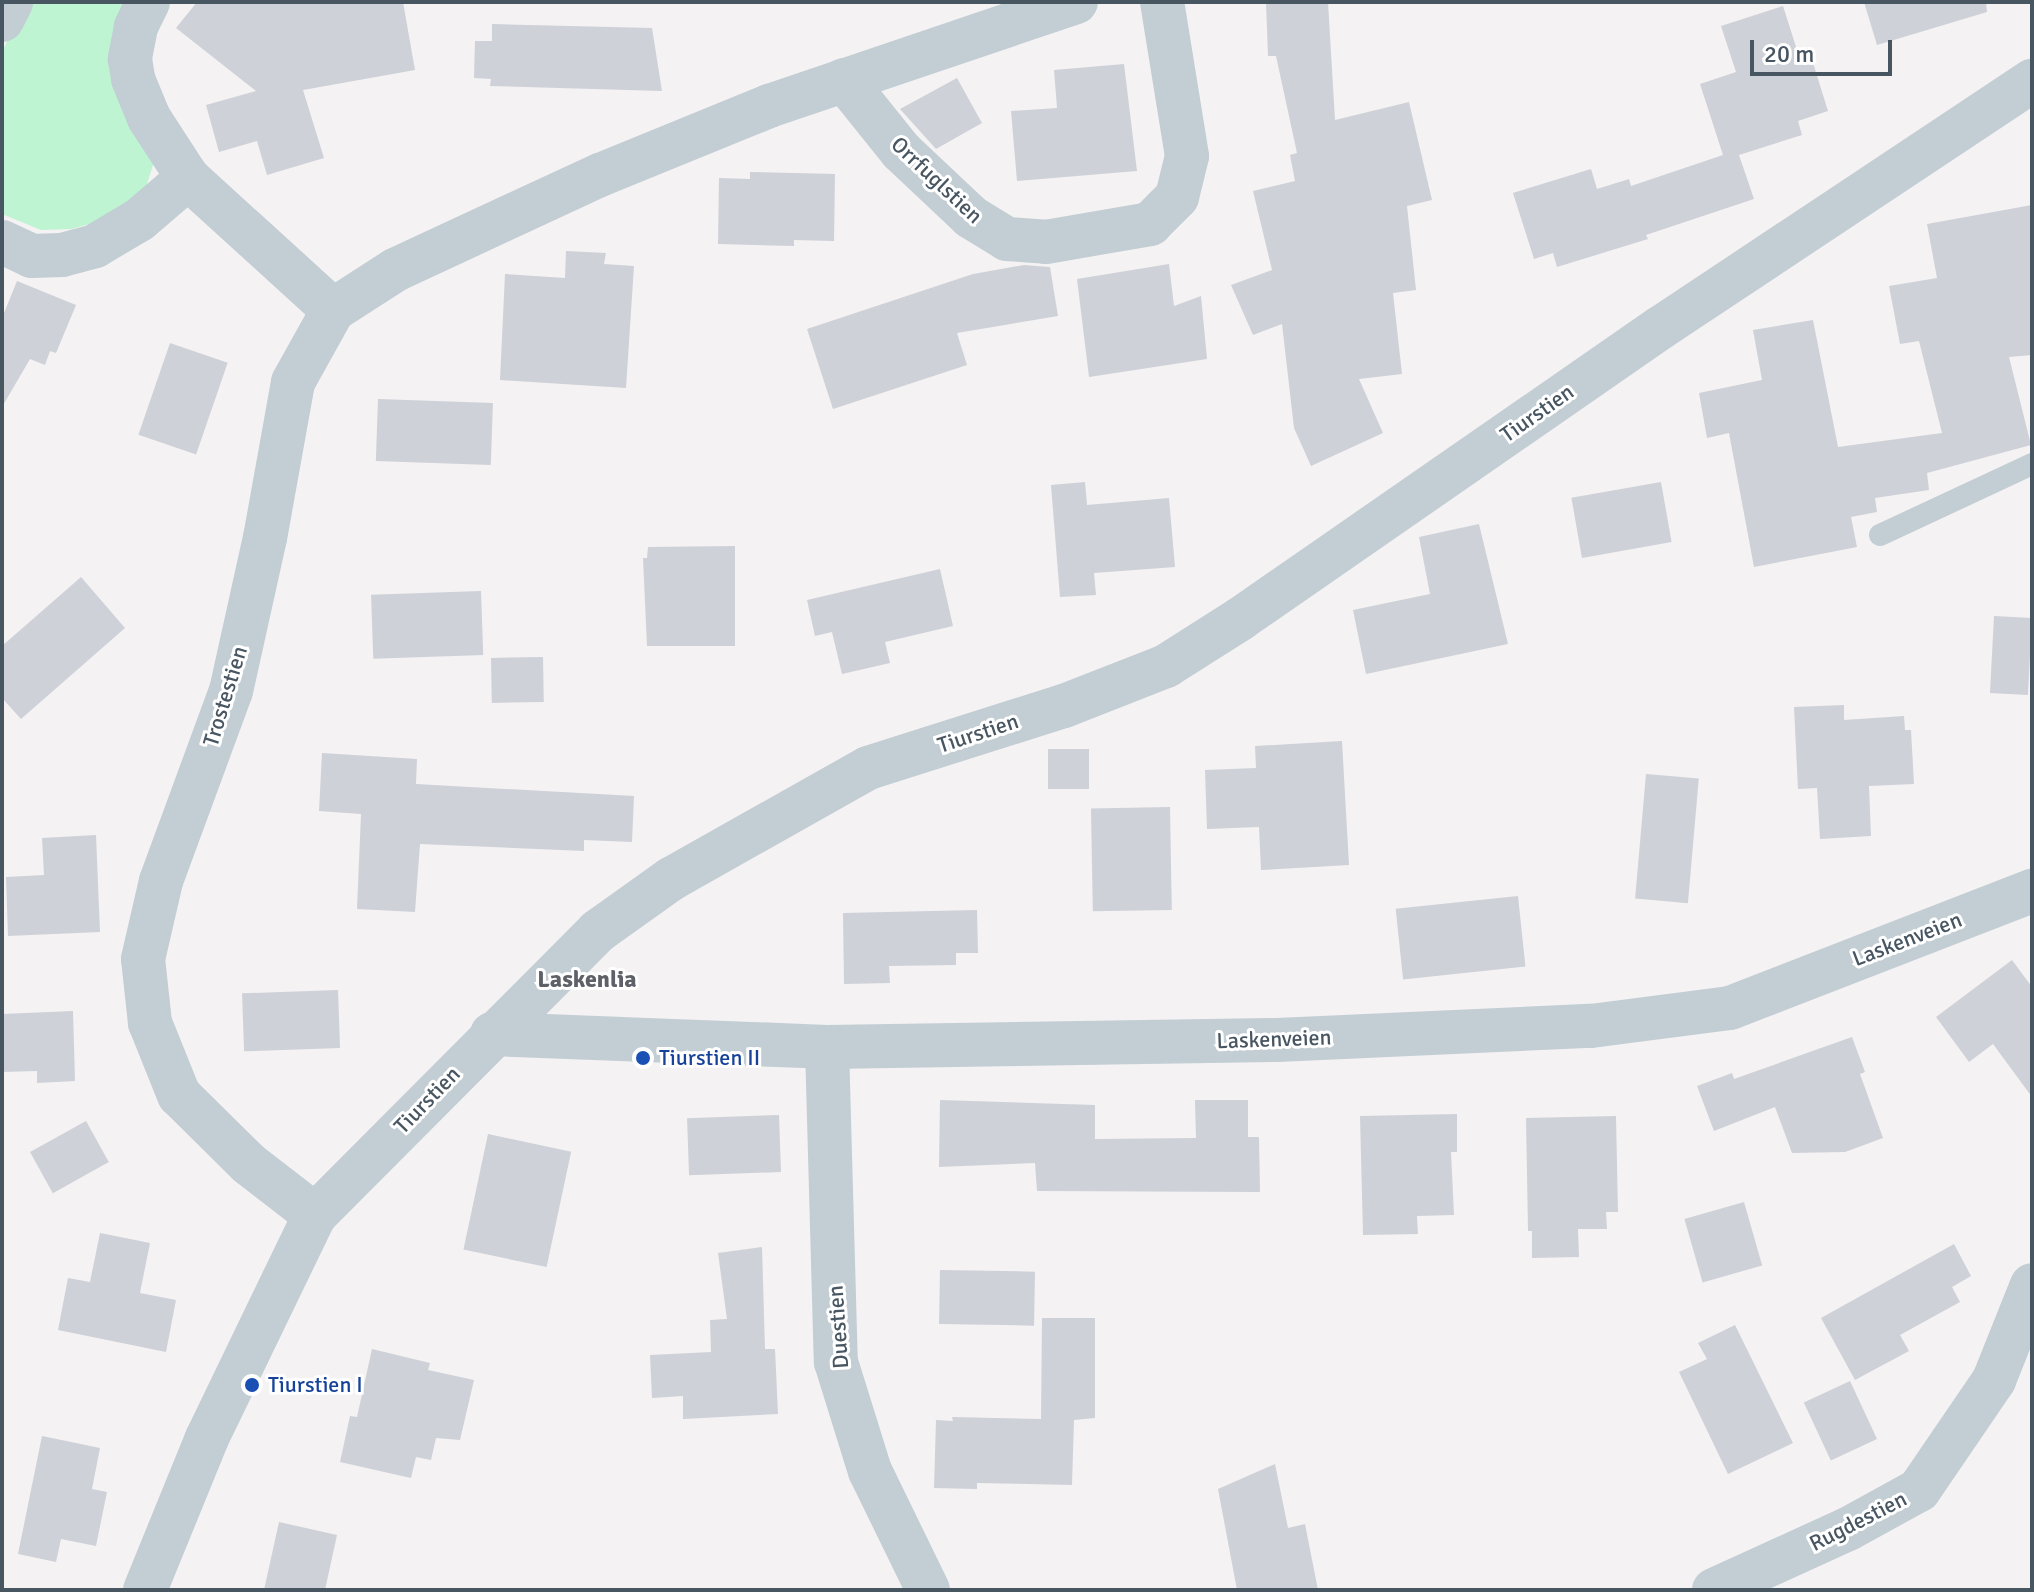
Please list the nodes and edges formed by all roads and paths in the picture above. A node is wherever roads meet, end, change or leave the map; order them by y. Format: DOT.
graph roads {
  1 [pos="11,2"];
  2 [pos="148,2"];
  3 [pos="1076,2"];
  4 [pos="1162,2"];
  5 [pos="2,20"];
  6 [pos="844,80"];
  7 [pos="2032,81"];
  8 [pos="188,178"];
  9 [pos="2,242"];
  10 [pos="333,310"];
  11 [pos="2032,464"];
  12 [pos="1880,535"];
  13 [pos="2032,891"];
  14 [pos="492,1034"];
  15 [pos="827,1047"];
  16 [pos="315,1215"];
  17 [pos="2032,1285"];
  18 [pos="145,1590"];
  19 [pos="928,1590"];
  20 [pos="1714,1590"];
  1 -- 5 [label="street"];
  2 -- 8 [label="street"];
  3 -- 6 [label="street"];
  4 -- 6 [label="street, Orrfuglstien"];
  6 -- 10 [label="street"];
  7 -- 14 [label="street, Tiurstien"];
  8 -- 9 [label="street"];
  8 -- 10 [label="street"];
  10 -- 16 [label="street, Trostestien"];
  11 -- 12 [label="lane"];
  13 -- 15 [label="street, Laskenveien"];
  14 -- 15 [label="street, Laskenveien"];
  14 -- 16 [label="street, Tiurstien"];
  15 -- 19 [label="street, Duestien"];
  16 -- 18 [label="street, Tiurstien"];
  17 -- 20 [label="street, Rugdestien"];
}
